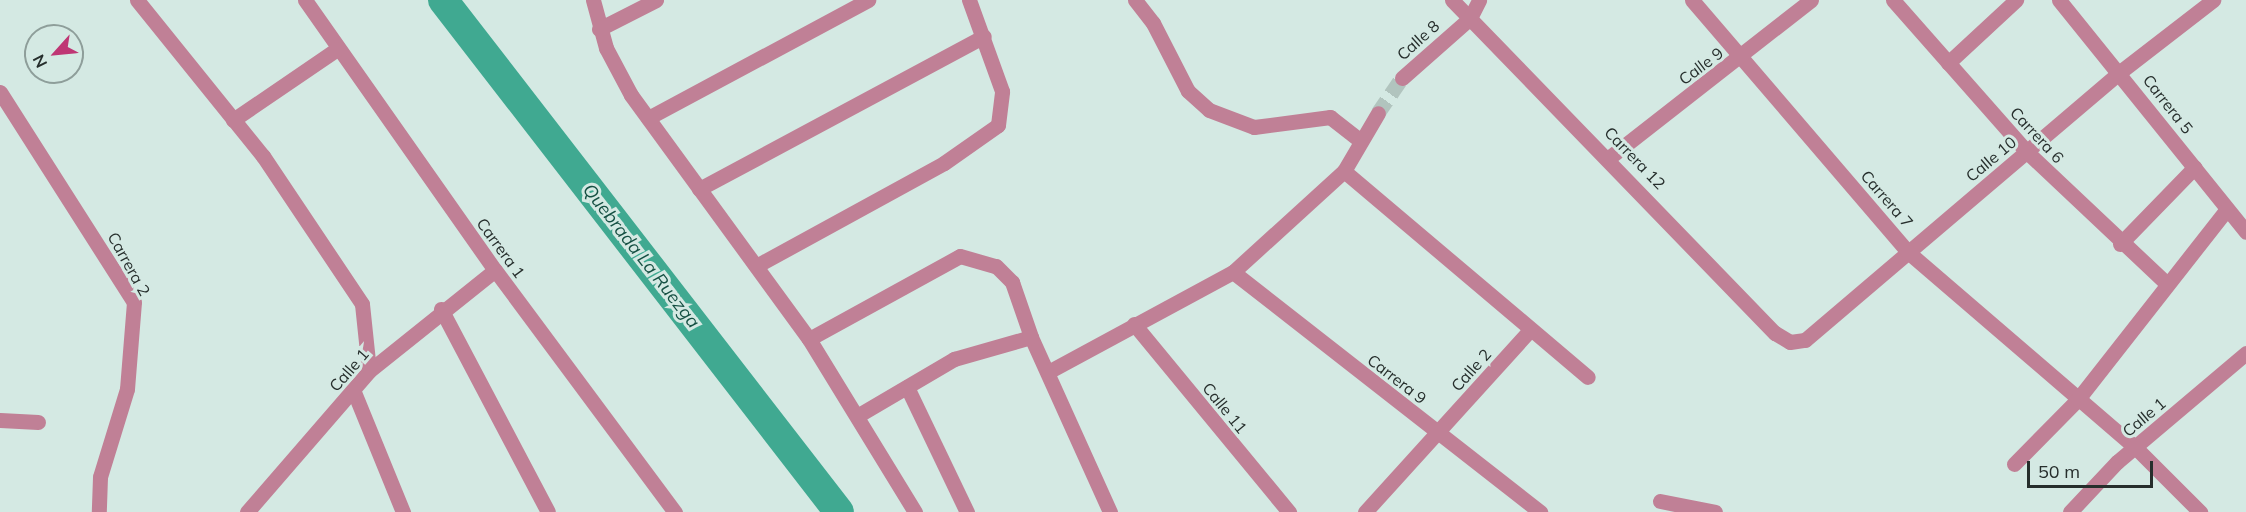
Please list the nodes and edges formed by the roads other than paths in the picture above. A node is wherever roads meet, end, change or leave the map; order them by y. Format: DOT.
graph roads {
  1 [pos="137,0"];
  2 [pos="305,0"];
  3 [pos="592,0"];
  4 [pos="656,0"];
  5 [pos="868,0"];
  6 [pos="969,0"];
  7 [pos="1135,0"];
  8 [pos="1452,0"];
  9 [pos="1479,0"];
  10 [pos="1692,0"];
  11 [pos="1811,0"];
  12 [pos="1893,0"];
  13 [pos="2016,0"];
  14 [pos="2059,0"];
  15 [pos="2213,0"];
  16 [pos="1470,18"];
  17 [pos="599,29"];
  18 [pos="984,36"];
  19 [pos="337,49"];
  20 [pos="1741,57"];
  21 [pos="1948,63"];
  22 [pos="2120,72"];
  23 [pos="1402,78"];
  24 [pos="0,92"];
  25 [pos="1378,113"];
  26 [pos="648,117"];
  27 [pos="233,120"];
  28 [pos="1359,141"];
  29 [pos="2027,152"];
  30 [pos="1610,157"];
  31 [pos="2195,167"];
  32 [pos="1344,171"];
  33 [pos="699,189"];
  34 [pos="2227,209"];
  35 [pos="2246,232"];
  36 [pos="2120,244"];
  37 [pos="1908,252"];
  38 [pos="756,266"];
  39 [pos="495,270"];
  40 [pos="1233,272"];
  41 [pos="2166,283"];
  42 [pos="441,309"];
  43 [pos="1134,324"];
  44 [pos="1530,330"];
  45 [pos="1031,337"];
  46 [pos="809,339"];
  47 [pos="1790,342"];
  48 [pos="2246,353"];
  49 [pos="369,371"];
  50 [pos="1048,372"];
  51 [pos="1588,377"];
  52 [pos="908,387"];
  53 [pos="354,392"];
  54 [pos="2078,399"];
  55 [pos="857,416"];
  56 [pos="0,420"];
  57 [pos="38,422"];
  58 [pos="1438,434"];
  59 [pos="2136,448"];
  60 [pos="2014,464"];
  61 [pos="1660,501"];
  62 [pos="254,509"];
  63 [pos="99,512"];
  64 [pos="403,512"];
  65 [pos="548,512"];
  66 [pos="675,512"];
  67 [pos="915,512"];
  68 [pos="967,512"];
  69 [pos="1110,512"];
  70 [pos="1289,512"];
  71 [pos="1365,512"];
  72 [pos="1540,512"];
  73 [pos="1715,512"];
  74 [pos="2070,512"];
  75 [pos="2200,512"];
  1 -- 27 [label="street"];
  2 -- 19 [label="street, Carrera 1"];
  3 -- 17 [label="street"];
  4 -- 17 [label="street"];
  5 -- 26 [label="street"];
  6 -- 18 [label="street"];
  7 -- 28 [label="street"];
  8 -- 16 [label="street, Carrera 12"];
  9 -- 16 [label="street, Calle 8"];
  10 -- 20 [label="street, Carrera 7"];
  11 -- 20 [label="street, Calle 9"];
  12 -- 21 [label="street, Carrera 6"];
  13 -- 21 [label="street"];
  14 -- 22 [label="street, Carrera 5"];
  15 -- 22 [label="street, Calle 10"];
  16 -- 23 [label="street, Calle 8"];
  16 -- 30 [label="street, Carrera 12"];
  17 -- 26 [label="street"];
  18 -- 33 [label="street"];
  18 -- 38 [label="street"];
  19 -- 27 [label="street"];
  19 -- 39 [label="street, Carrera 1"];
  20 -- 30 [label="street, Calle 9"];
  20 -- 37 [label="street, Carrera 7"];
  21 -- 29 [label="street, Carrera 6"];
  22 -- 29 [label="street, Calle 10"];
  22 -- 31 [label="street, Carrera 5"];
  24 -- 63 [label="street, Carrera 2"];
  25 -- 28 [label="street"];
  26 -- 33 [label="street"];
  27 -- 49 [label="street"];
  28 -- 32 [label="street"];
  29 -- 36 [label="street, Carrera 6"];
  29 -- 37 [label="street, Calle 10"];
  30 -- 47 [label="street, Carrera 12"];
  31 -- 34 [label="street, Carrera 5"];
  31 -- 36 [label="street"];
  32 -- 40 [label="street"];
  32 -- 44 [label="street"];
  33 -- 38 [label="street"];
  34 -- 35 [label="street, Carrera 5"];
  34 -- 41 [label="street"];
  36 -- 41 [label="street, Carrera 6"];
  37 -- 47 [label="street, Calle 10"];
  37 -- 54 [label="street, Carrera 7"];
  38 -- 46 [label="street"];
  39 -- 42 [label="street, Calle 1"];
  39 -- 66 [label="street, Carrera 1"];
  40 -- 43 [label="street"];
  40 -- 58 [label="street, Carrera 9"];
  41 -- 54 [label="street"];
  42 -- 49 [label="street, Calle 1"];
  42 -- 65 [label="street"];
  43 -- 50 [label="street"];
  43 -- 70 [label="street, Calle 11"];
  44 -- 51 [label="street"];
  44 -- 58 [label="street, Calle 2"];
  45 -- 46 [label="street"];
  45 -- 50 [label="street"];
  45 -- 52 [label="street"];
  46 -- 55 [label="street"];
  48 -- 59 [label="street, Calle 1"];
  49 -- 53 [label="street, Calle 1"];
  50 -- 69 [label="street"];
  52 -- 55 [label="street"];
  52 -- 68 [label="street"];
  53 -- 62 [label="street, Calle 1"];
  53 -- 64 [label="street"];
  54 -- 59 [label="street"];
  54 -- 60 [label="street"];
  55 -- 67 [label="street"];
  56 -- 57 [label="street"];
  58 -- 71 [label="street, Calle 2"];
  58 -- 72 [label="street, Carrera 9"];
  59 -- 74 [label="street, Calle 1"];
  59 -- 75 [label="street"];
  61 -- 73 [label="street"];
}
